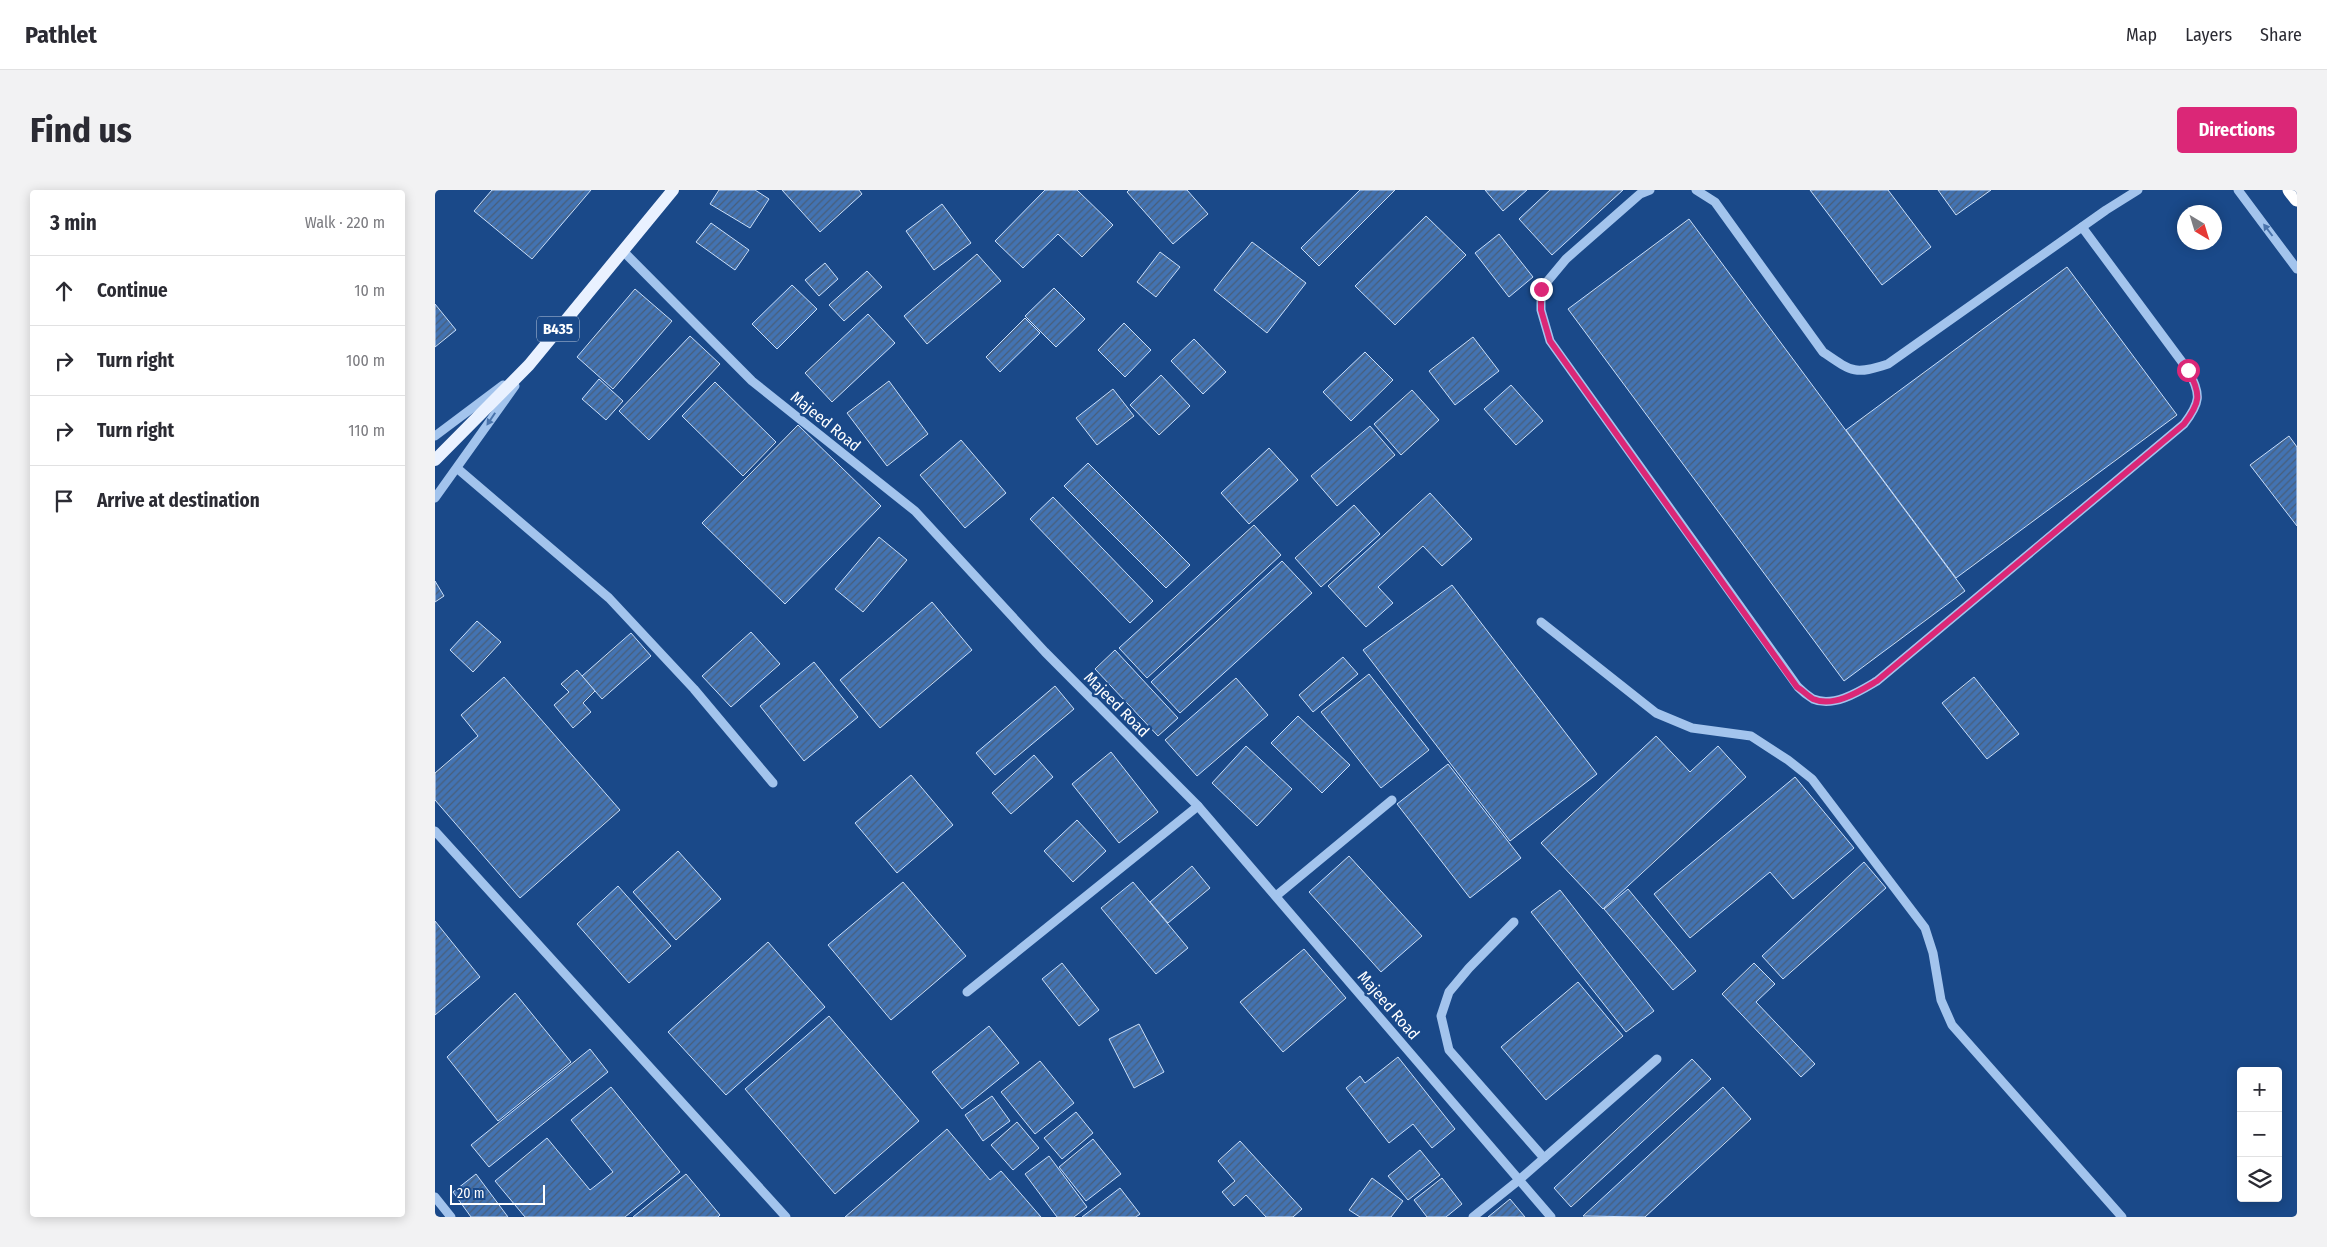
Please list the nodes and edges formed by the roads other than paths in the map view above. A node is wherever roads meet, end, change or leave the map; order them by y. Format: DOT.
graph roads {
  1 [pos="673,190"];
  2 [pos="1650,190"];
  3 [pos="1696,190"];
  4 [pos="2138,190"];
  5 [pos="2238,190"];
  6 [pos="2290,190"];
  7 [pos="2297,199"];
  8 [pos="2082,227"];
  9 [pos="623,251"];
  10 [pos="2297,269"];
  11 [pos="529,365"];
  12 [pos="435,436"];
  13 [pos="435,460"];
  14 [pos="458,469"];
  15 [pos="435,498"];
  16 [pos="1541,622"];
  17 [pos="773,783"];
  18 [pos="1392,800"];
  19 [pos="1198,806"];
  20 [pos="435,831"];
  21 [pos="1276,896"];
  22 [pos="1514,922"];
  23 [pos="967,992"];
  24 [pos="1657,1059"];
  25 [pos="1544,1158"];
  26 [pos="1519,1180"];
  27 [pos="435,1197"];
  28 [pos="451,1217"];
  29 [pos="786,1217"];
  30 [pos="1473,1217"];
  31 [pos="1551,1217"];
  32 [pos="2122,1217"];
  1 -- 9 [label="main road, B435"];
  2 -- 8 [label="street"];
  3 -- 8 [label="street"];
  4 -- 8 [label="street"];
  10 -- 5 [label="street, one-way"];
  6 -- 7 [label="highway"];
  9 -- 11 [label="main road, B435"];
  9 -- 19 [label="street, Majeed Road"];
  11 -- 12 [label="street"];
  11 -- 13 [label="main road, B435"];
  11 -- 14 [label="street, one-way"];
  14 -- 15 [label="street"];
  14 -- 17 [label="street"];
  16 -- 32 [label="street"];
  18 -- 21 [label="street"];
  19 -- 21 [label="street, Majeed Road"];
  19 -- 23 [label="street"];
  20 -- 29 [label="street"];
  21 -- 26 [label="street, Majeed Road"];
  22 -- 25 [label="street"];
  24 -- 25 [label="street"];
  25 -- 26 [label="street"];
  26 -- 30 [label="street"];
  26 -- 31 [label="street, Majeed Road"];
  27 -- 28 [label="street"];
}
